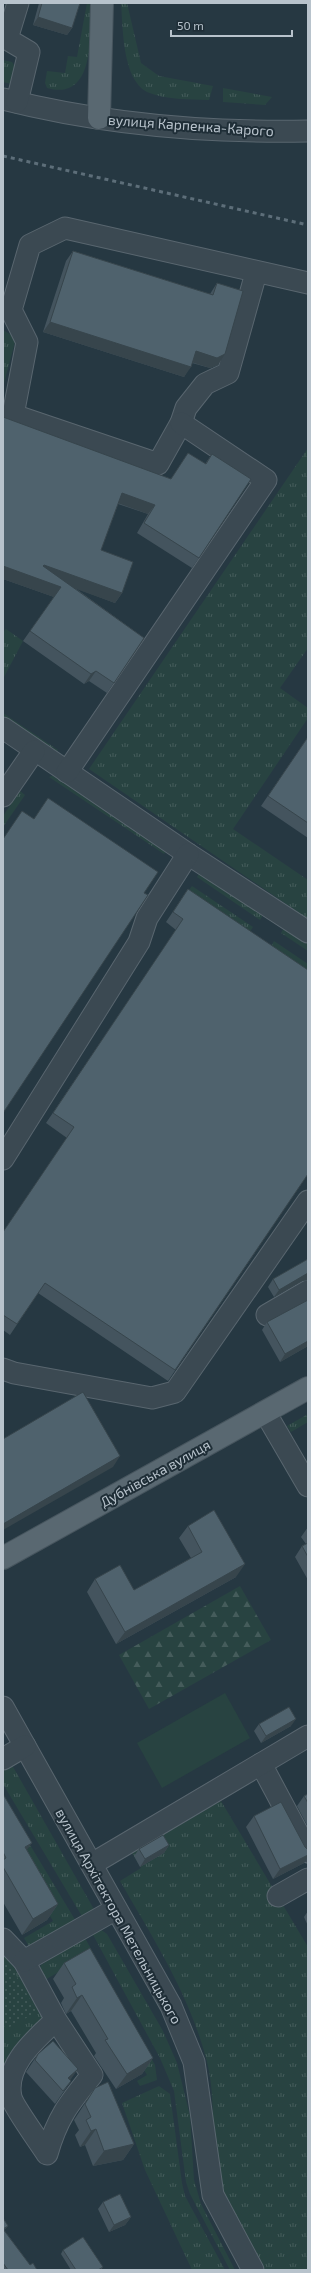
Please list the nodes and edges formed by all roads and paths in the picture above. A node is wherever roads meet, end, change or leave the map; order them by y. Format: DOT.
graph roads {
  1 [pos="18,3"];
  2 [pos="102,3"];
  3 [pos="10,101"];
  4 [pos="99,118"];
  5 [pos="308,130"];
  6 [pos="256,273"];
  7 [pos="308,283"];
  8 [pos="181,423"];
  9 [pos="3,728"];
  10 [pos="34,751"];
  11 [pos="67,772"];
  12 [pos="3,796"];
  13 [pos="188,854"];
  14 [pos="308,932"];
  15 [pos="3,1159"];
  16 [pos="308,1201"];
  17 [pos="308,1292"];
  18 [pos="267,1315"];
  19 [pos="3,1369"];
  20 [pos="308,1388"];
  21 [pos="265,1412"];
  22 [pos="308,1486"];
  23 [pos="3,1558"];
  24 [pos="3,1707"];
  25 [pos="308,1736"];
  26 [pos="25,1746"];
  27 [pos="3,1759"];
  28 [pos="261,1764"];
  29 [pos="308,1852"];
  30 [pos="92,1864"];
  31 [pos="308,1879"];
  32 [pos="278,1896"];
  33 [pos="116,1909"];
  34 [pos="3,1939"];
  35 [pos="24,1961"];
  36 [pos="56,2020"];
  37 [pos="253,2270"];
  1 -- 3 [label="street"];
  2 -- 4 [label="main road"];
  3 -- 4 [label="street, вулиця Карпенка-Карого"];
  4 -- 5 [label="street, вулиця Карпенка-Карого"];
  6 -- 7 [label="street"];
  6 -- 8 [label="street"];
  6 -- 8 [label="street"];
  8 -- 11 [label="street"];
  9 -- 10 [label="street"];
  10 -- 11 [label="street"];
  10 -- 12 [label="street"];
  11 -- 13 [label="street"];
  13 -- 14 [label="street"];
  13 -- 15 [label="street"];
  16 -- 19 [label="street"];
  17 -- 18 [label="street"];
  20 -- 21 [label="main road, Дубнівська вулиця"];
  21 -- 22 [label="street"];
  21 -- 23 [label="main road, Дубнівська вулиця"];
  24 -- 26 [label="street, вулиця Архітектора Метельницького"];
  25 -- 28 [label="street"];
  26 -- 27 [label="street"];
  26 -- 30 [label="street, вулиця Архітектора Метельницького"];
  28 -- 29 [label="street"];
  28 -- 30 [label="street"];
  30 -- 33 [label="street, вулиця Архітектора Метельницького"];
  31 -- 32 [label="street"];
  33 -- 35 [label="street"];
  33 -- 37 [label="street, вулиця Архітектора Метельницького"];
  34 -- 35 [label="street"];
  35 -- 36 [label="street"];
  36 -- 36 [label="street"];
}
